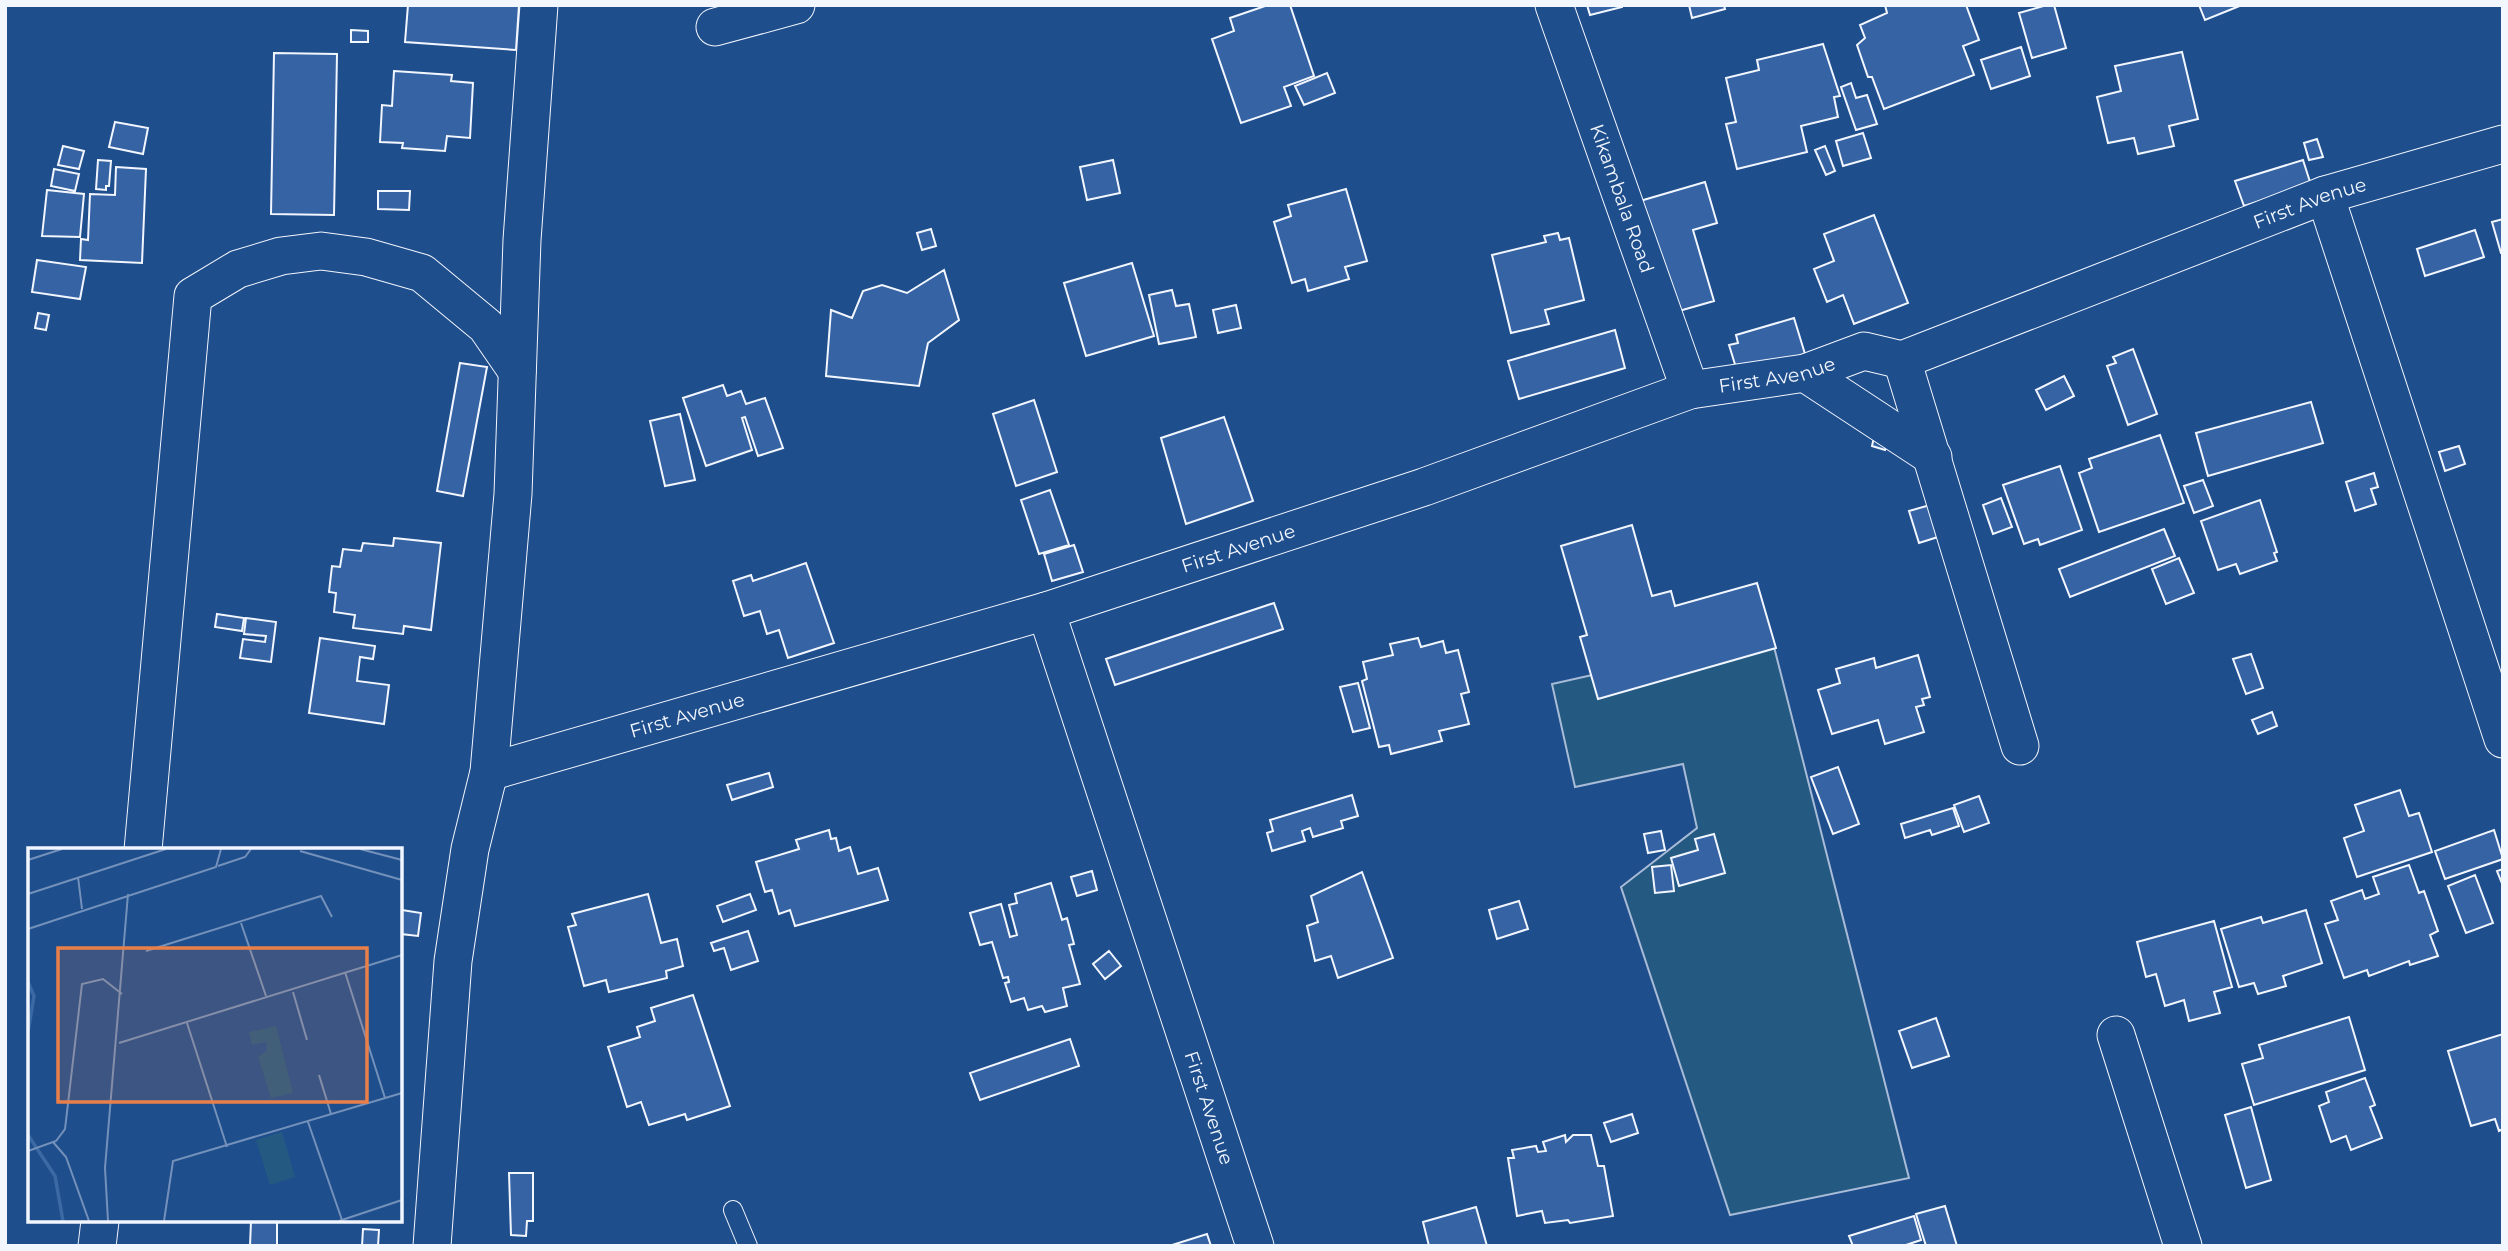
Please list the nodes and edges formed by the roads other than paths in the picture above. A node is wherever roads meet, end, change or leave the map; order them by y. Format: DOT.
graph roads {
  1 [pos="539,5"];
  2 [pos="796,5"];
  3 [pos="1554,5"];
  4 [pos="715,27"];
  5 [pos="2503,144"];
  6 [pos="2325,195"];
  7 [pos="1902,360"];
  8 [pos="517,372"];
  9 [pos="1805,373"];
  10 [pos="1690,390"];
  11 [pos="1933,457"];
  12 [pos="1046,611"];
  13 [pos="2503,739"];
  14 [pos="2020,746"];
  15 [pos="489,772"];
  16 [pos="143,848"];
  17 [pos="2116,1035"];
  18 [pos="733,1210"];
  19 [pos="100,1223"];
  20 [pos="97,1246"];
  21 [pos="432,1246"];
  22 [pos="748,1246"];
  23 [pos="1255,1246"];
  24 [pos="2183,1246"];
  1 -- 8 [label="street"];
  2 -- 4 [label="street"];
  3 -- 10 [label="street, Kikambala Road"];
  5 -- 6 [label="street, First Avenue"];
  6 -- 7 [label="street, First Avenue"];
  6 -- 13 [label="street"];
  7 -- 9 [label="street, First Avenue"];
  7 -- 11 [label="street"];
  8 -- 15 [label="street"];
  8 -- 16 [label="street"];
  9 -- 10 [label="street, First Avenue"];
  9 -- 11 [label="street"];
  10 -- 12 [label="street, First Avenue"];
  11 -- 14 [label="street"];
  12 -- 15 [label="street, First Avenue"];
  12 -- 23 [label="street, First Avenue"];
  15 -- 21 [label="street"];
  17 -- 24 [label="street"];
  18 -- 22 [label="lane"];
  19 -- 20 [label="street"];
}
